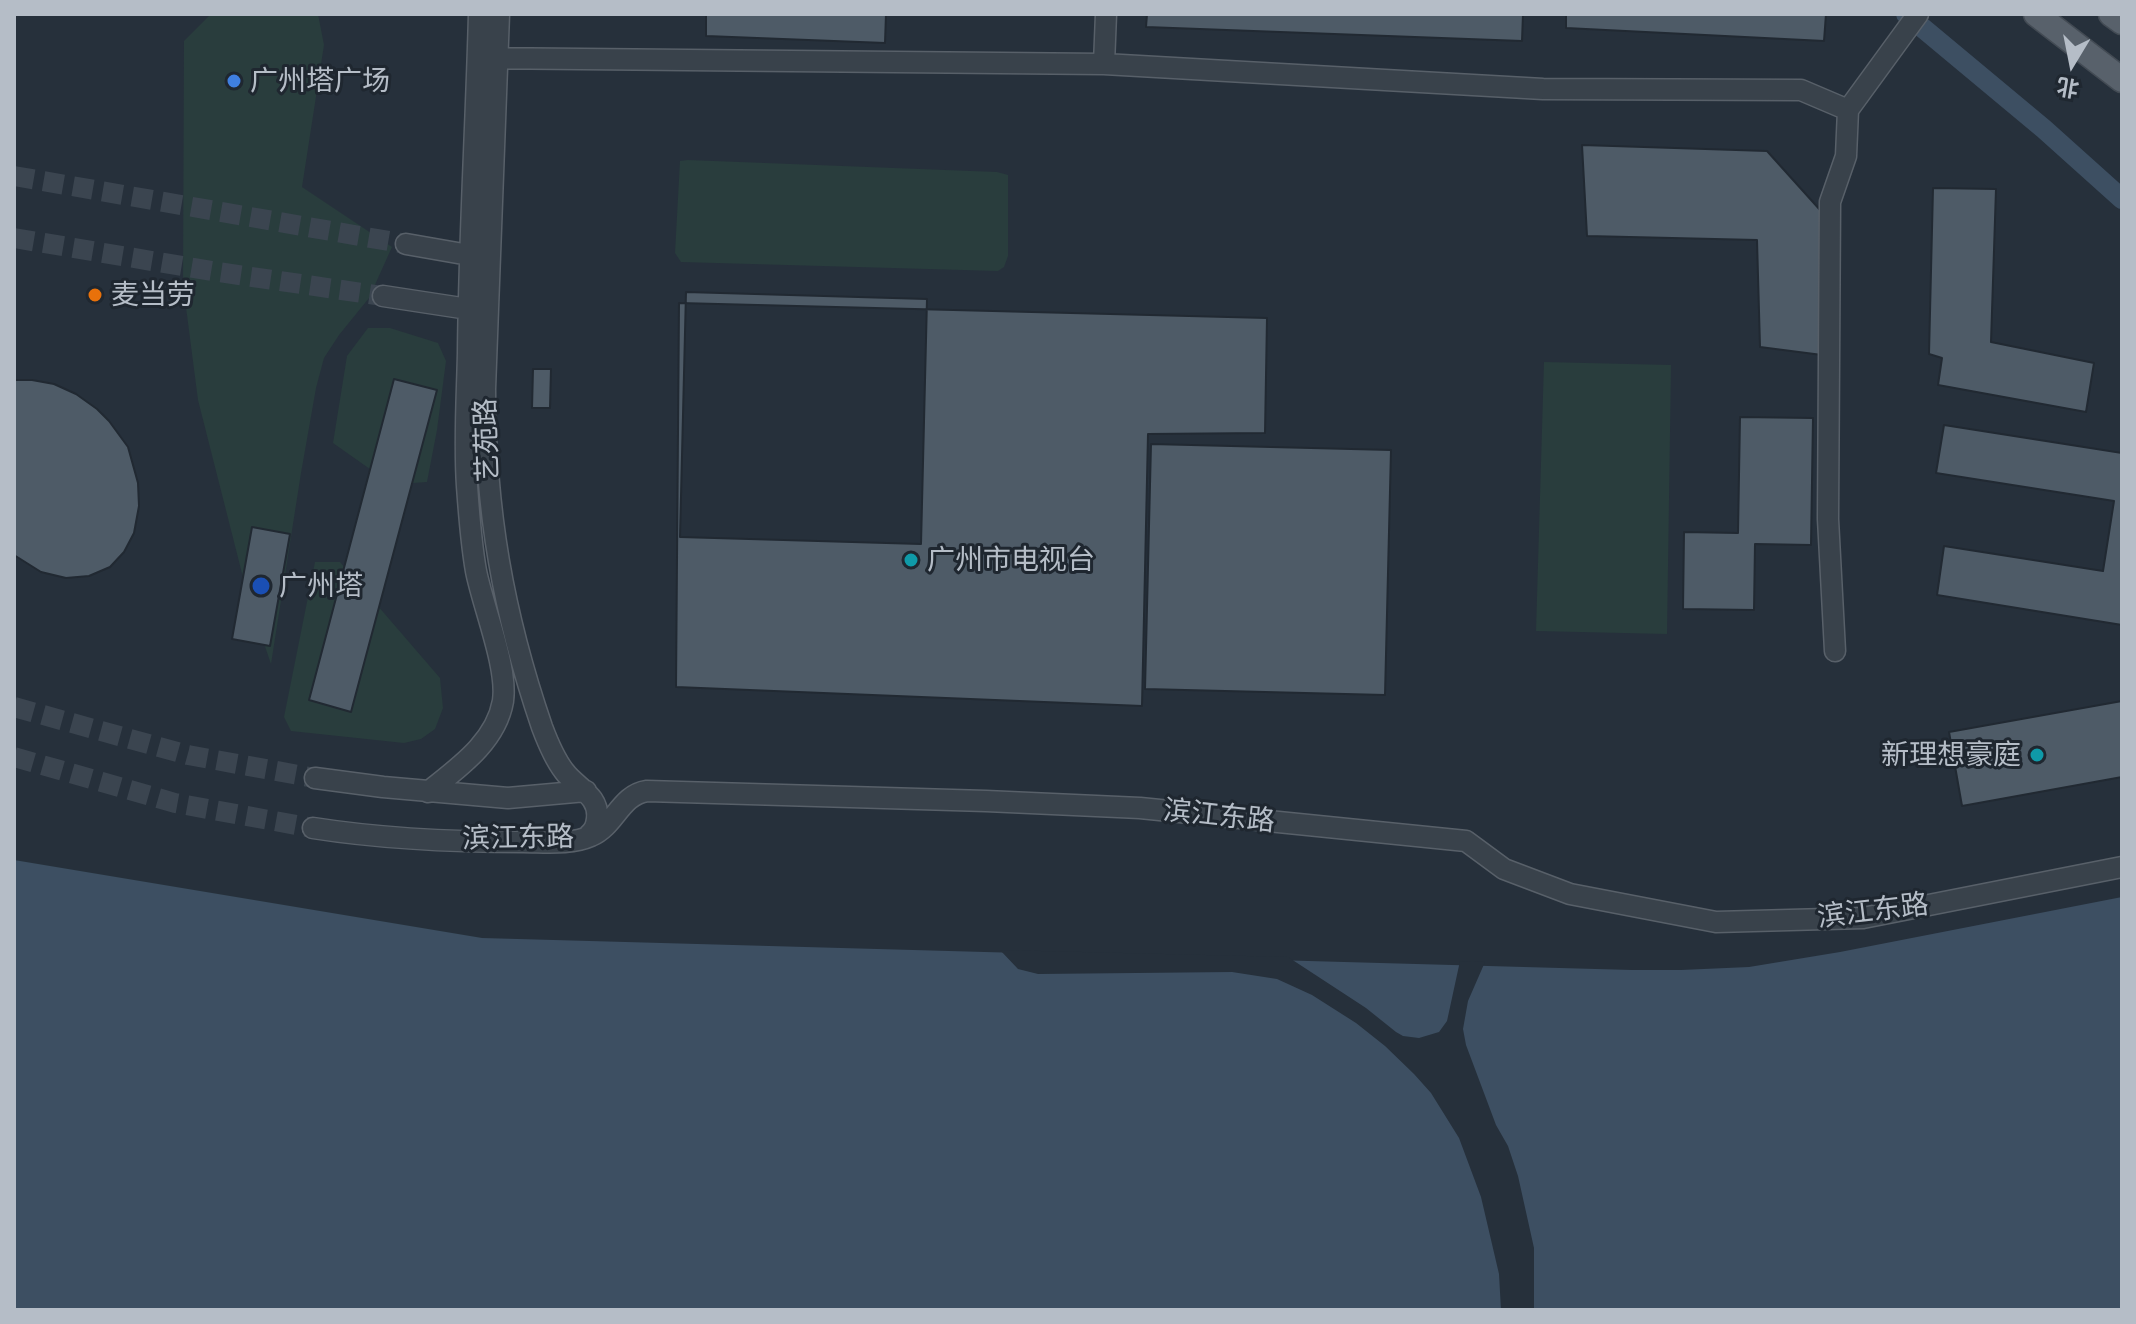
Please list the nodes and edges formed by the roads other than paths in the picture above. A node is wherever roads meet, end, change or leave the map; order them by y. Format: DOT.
graph roads {
  1 [pos="479,14"];
  2 [pos="499,14"];
  3 [pos="1106,14"];
  4 [pos="1918,14"];
  5 [pos="2036,14"];
  6 [pos="2111,14"];
  7 [pos="2122,22"];
  8 [pos="488,58"];
  9 [pos="1104,64"];
  10 [pos="2122,80"];
  11 [pos="1848,110"];
  12 [pos="406,244"];
  13 [pos="469,255"];
  14 [pos="489,281"];
  15 [pos="383,296"];
  16 [pos="468,309"];
  17 [pos="1835,651"];
  18 [pos="315,778"];
  19 [pos="586,791"];
  20 [pos="428,792"];
  21 [pos="313,828"];
  22 [pos="586,837"];
  23 [pos="2122,867"];
  1 -- 8 [label="street, 艺苑路"];
  2 -- 8 [label="street, 艺苑路"];
  3 -- 9 [label="street"];
  4 -- 11 [label="street"];
  5 -- 10 [label="main road"];
  6 -- 7 [label="main road"];
  8 -- 9 [label="street"];
  8 -- 13 [label="street, 艺苑路"];
  8 -- 14 [label="street, 艺苑路"];
  9 -- 11 [label="street"];
  11 -- 17 [label="street"];
  12 -- 13 [label="street"];
  13 -- 14 [label="street"];
  13 -- 16 [label="street, 艺苑路"];
  14 -- 16 [label="street"];
  14 -- 19 [label="street, 艺苑路"];
  15 -- 16 [label="street"];
  16 -- 20 [label="street, 艺苑路"];
  18 -- 20 [label="street"];
  19 -- 20 [label="street"];
  19 -- 22 [label="street"];
  21 -- 22 [label="street, 滨江东路"];
  22 -- 23 [label="street, 滨江东路"];
}
